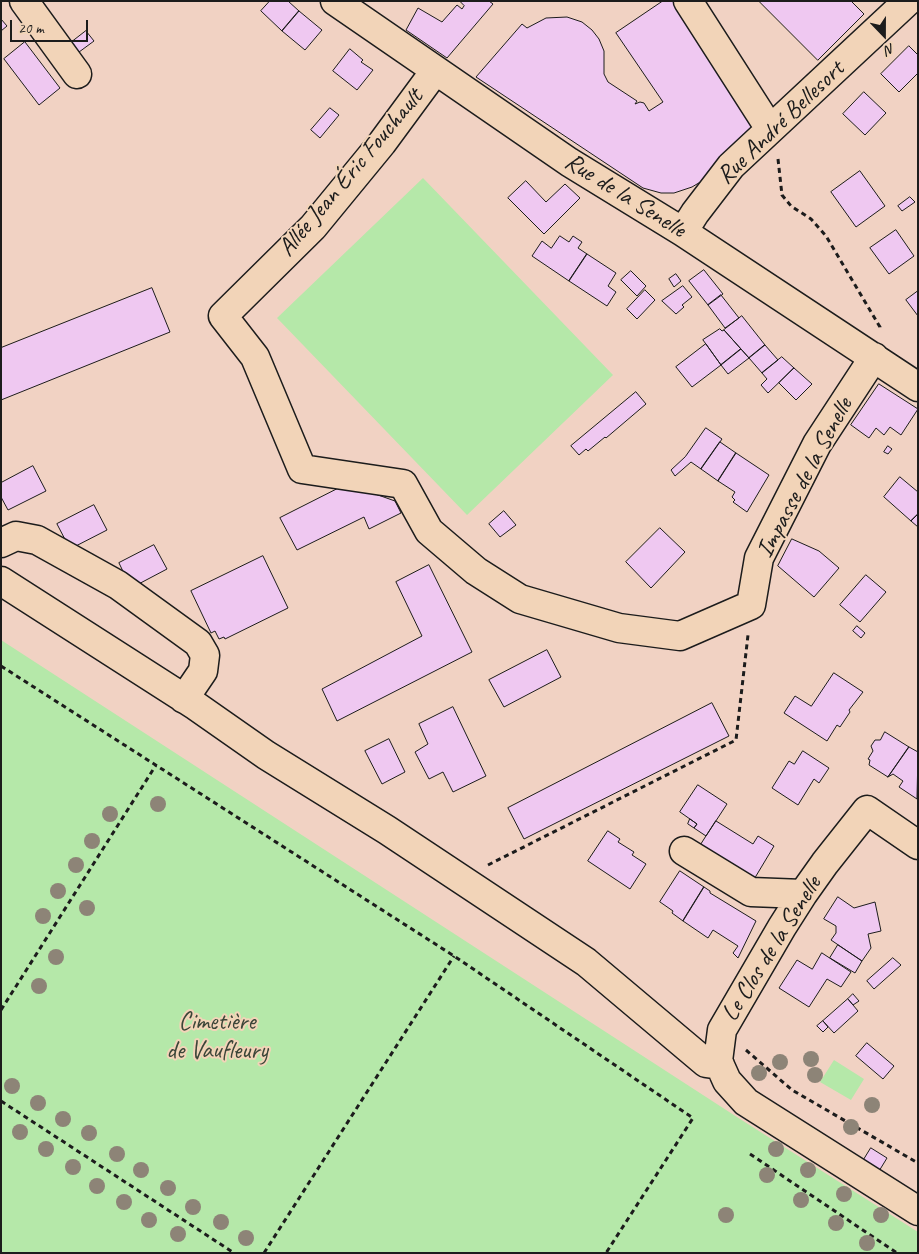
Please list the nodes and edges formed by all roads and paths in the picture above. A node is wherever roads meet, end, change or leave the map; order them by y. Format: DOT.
graph roads {
  1 [pos="24,1"];
  2 [pos="335,1"];
  3 [pos="688,1"];
  4 [pos="908,1"];
  5 [pos="435,71"];
  6 [pos="77,74"];
  7 [pos="770,129"];
  8 [pos="683,232"];
  9 [pos="874,358"];
  10 [pos="918,387"];
  11 [pos="1,543"];
  12 [pos="1,581"];
  13 [pos="751,605"];
  14 [pos="1,666"];
  15 [pos="184,699"];
  16 [pos="156,764"];
  17 [pos="918,844"];
  18 [pos="684,851"];
  19 [pos="461,879"];
  20 [pos="803,894"];
  21 [pos="454,956"];
  22 [pos="1,1010"];
  23 [pos="722,1030"];
  24 [pos="720,1065"];
  25 [pos="1,1101"];
  26 [pos="750,1154"];
  27 [pos="918,1163"];
  28 [pos="918,1210"];
  29 [pos="234,1253"];
  30 [pos="264,1253"];
  31 [pos="606,1253"];
  32 [pos="897,1253"];
  1 -- 6 [label="street"];
  2 -- 5 [label="street, Rue de la Senelle"];
  3 -- 7 [label="street"];
  4 -- 7 [label="street, Rue André Bellesort"];
  5 -- 8 [label="street, Rue de la Senelle"];
  5 -- 13 [label="street, Allée Jean Éric Fouchault"];
  7 -- 8 [label="street, Rue André Bellesort"];
  7 -- 9 [label="path"];
  8 -- 9 [label="street, Rue de la Senelle"];
  9 -- 10 [label="street, Rue de la Senelle"];
  9 -- 13 [label="street, Impasse de la Senelle"];
  11 -- 15 [label="street"];
  12 -- 15 [label="street"];
  13 -- 19 [label="path"];
  14 -- 16 [label="path"];
  15 -- 19 [label="street"];
  16 -- 21 [label="path"];
  16 -- 22 [label="path"];
  17 -- 20 [label="street, Le Clos de la Senelle"];
  18 -- 20 [label="street"];
  19 -- 24 [label="street"];
  20 -- 23 [label="street, Le Clos de la Senelle"];
  21 -- 30 [label="path"];
  21 -- 31 [label="path"];
  23 -- 24 [label="street, Le Clos de la Senelle"];
  23 -- 27 [label="path"];
  24 -- 28 [label="street"];
  25 -- 29 [label="path"];
  26 -- 32 [label="path"];
}
